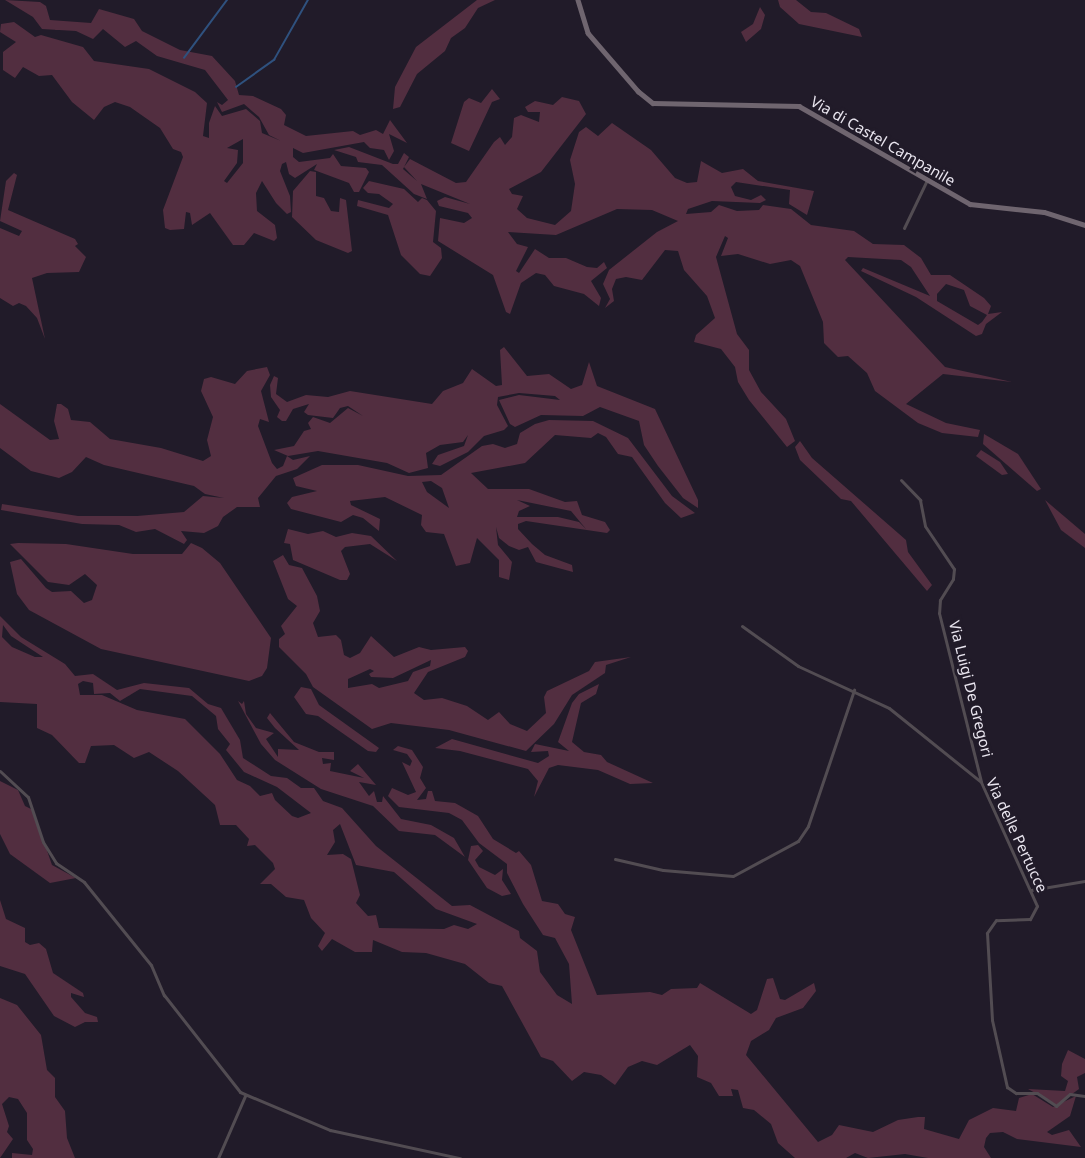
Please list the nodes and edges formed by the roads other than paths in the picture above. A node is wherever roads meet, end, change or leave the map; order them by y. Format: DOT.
graph roads {
  1 [pos="578,0"];
  2 [pos="927,180"];
  3 [pos="1085,225"];
  4 [pos="904,228"];
  5 [pos="901,480"];
  6 [pos="742,626"];
  7 [pos="854,690"];
  8 [pos="0,771"];
  9 [pos="981,782"];
  10 [pos="615,859"];
  11 [pos="1085,881"];
  12 [pos="1031,890"];
  13 [pos="245,1096"];
  14 [pos="1085,1096"];
  15 [pos="219,1158"];
  16 [pos="460,1158"];
  1 -- 2 [label="street, Via di Castel Campanile"];
  2 -- 3 [label="street, Via di Castel Campanile"];
  2 -- 4 [label="street"];
  5 -- 9 [label="street, Via Luigi De Gregori"];
  6 -- 7 [label="street, Via delle Pertucce"];
  7 -- 9 [label="street, Via delle Pertucce"];
  7 -- 10 [label="street"];
  8 -- 13 [label="street"];
  9 -- 12 [label="street, Via delle Pertucce"];
  11 -- 12 [label="street"];
  12 -- 14 [label="street, Via delle Pertucce"];
  13 -- 15 [label="street"];
  13 -- 16 [label="street"];
}
